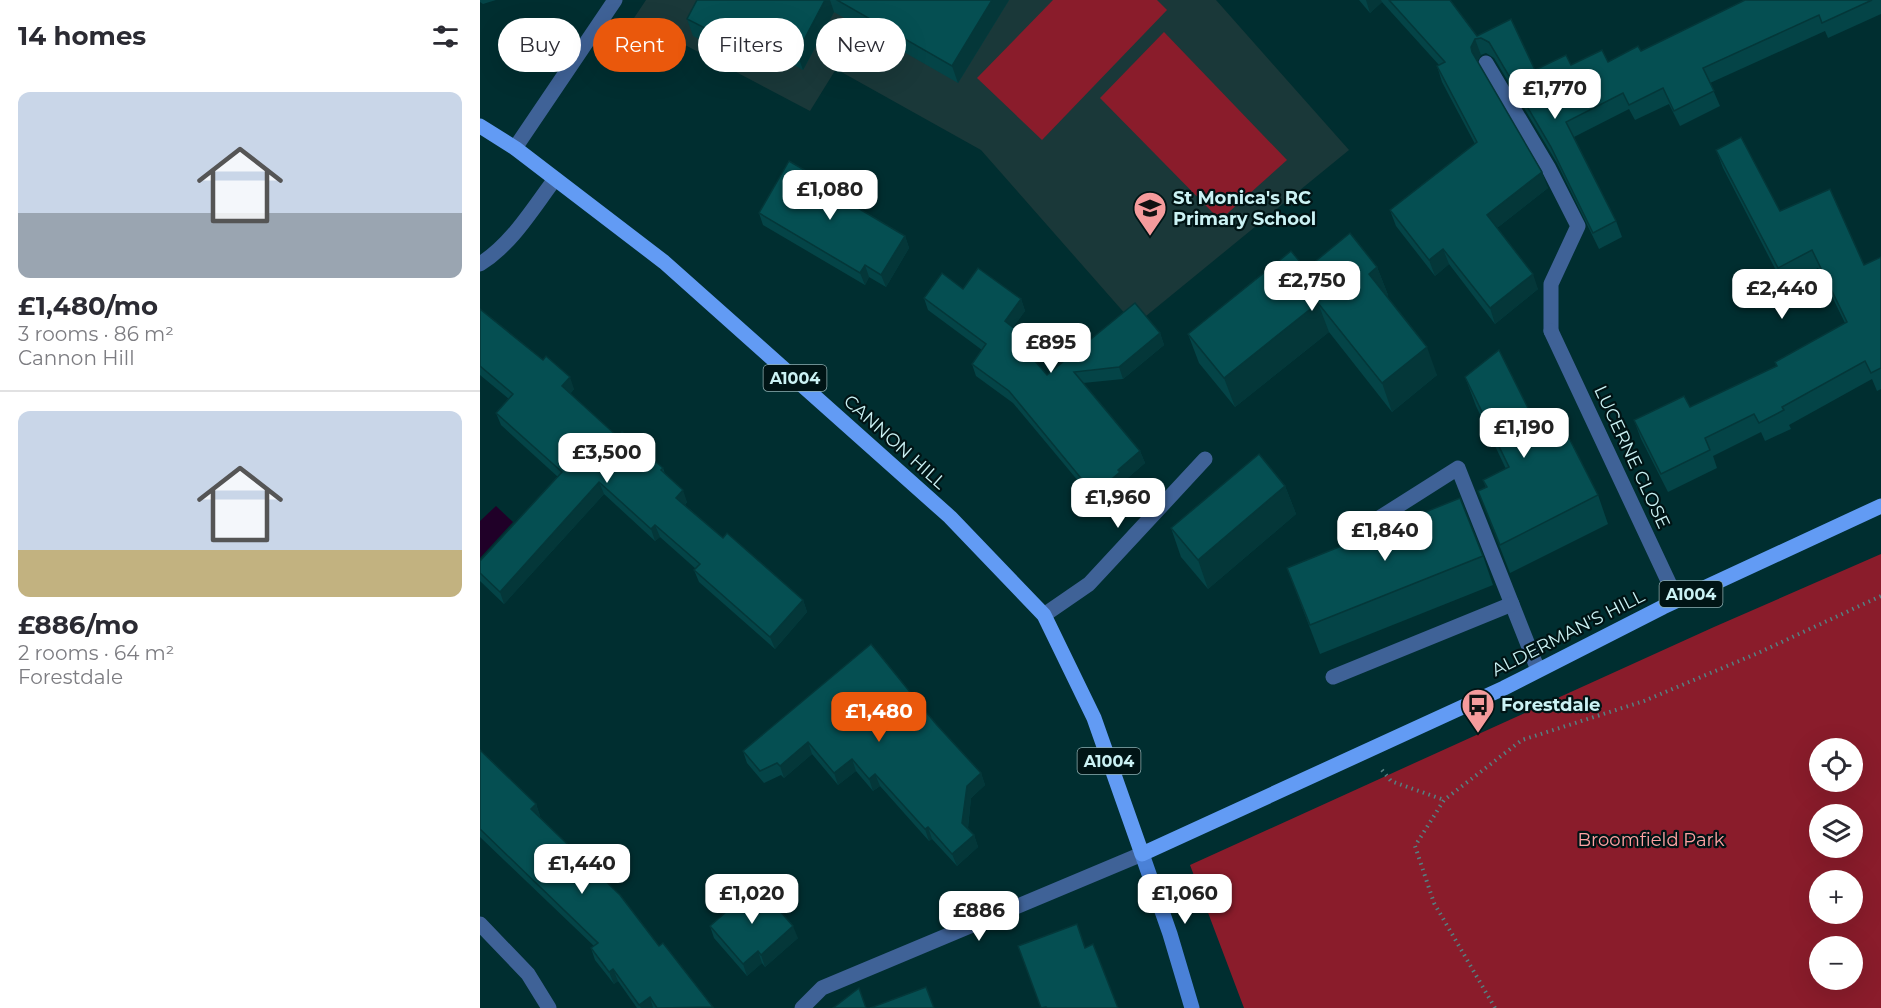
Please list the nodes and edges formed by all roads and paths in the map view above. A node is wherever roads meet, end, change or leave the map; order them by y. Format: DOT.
graph roads {
  1 [pos="615,0"];
  2 [pos="1486,63"];
  3 [pos="480,126"];
  4 [pos="515,148"];
  5 [pos="555,179"];
  6 [pos="480,264"];
  7 [pos="1205,459"];
  8 [pos="1881,506"];
  9 [pos="1346,539"];
  10 [pos="1881,596"];
  11 [pos="1677,600"];
  12 [pos="1512,604"];
  13 [pos="1044,615"];
  14 [pos="1538,670"];
  15 [pos="1333,677"];
  16 [pos="1366,752"];
  17 [pos="1444,800"];
  18 [pos="1142,854"];
  19 [pos="480,924"];
  20 [pos="549,1008"];
  21 [pos="802,1008"];
  22 [pos="1192,1008"];
  23 [pos="1495,1008"];
  1 -- 4 [label="street"];
  2 -- 11 [label="street, LUCERNE CLOSE"];
  3 -- 4 [label="main road, CANNON HILL / A1004"];
  4 -- 5 [label="main road, CANNON HILL / A1004"];
  5 -- 6 [label="street"];
  5 -- 13 [label="main road, CANNON HILL / A1004"];
  7 -- 13 [label="street"];
  8 -- 11 [label="main road, ALDERMAN'S HILL / A1004"];
  9 -- 12 [label="street"];
  10 -- 17 [label="path"];
  11 -- 14 [label="main road, ALDERMAN'S HILL / A1004"];
  12 -- 14 [label="street"];
  12 -- 15 [label="street"];
  13 -- 18 [label="main road, CANNON HILL / A1004"];
  14 -- 16 [label="main road, ALDERMAN'S HILL / A1004"];
  16 -- 17 [label="path"];
  16 -- 18 [label="main road, ALDERMAN'S HILL / A1004"];
  17 -- 23 [label="path"];
  18 -- 21 [label="street"];
  18 -- 22 [label="main road"];
  19 -- 20 [label="street"];
}
